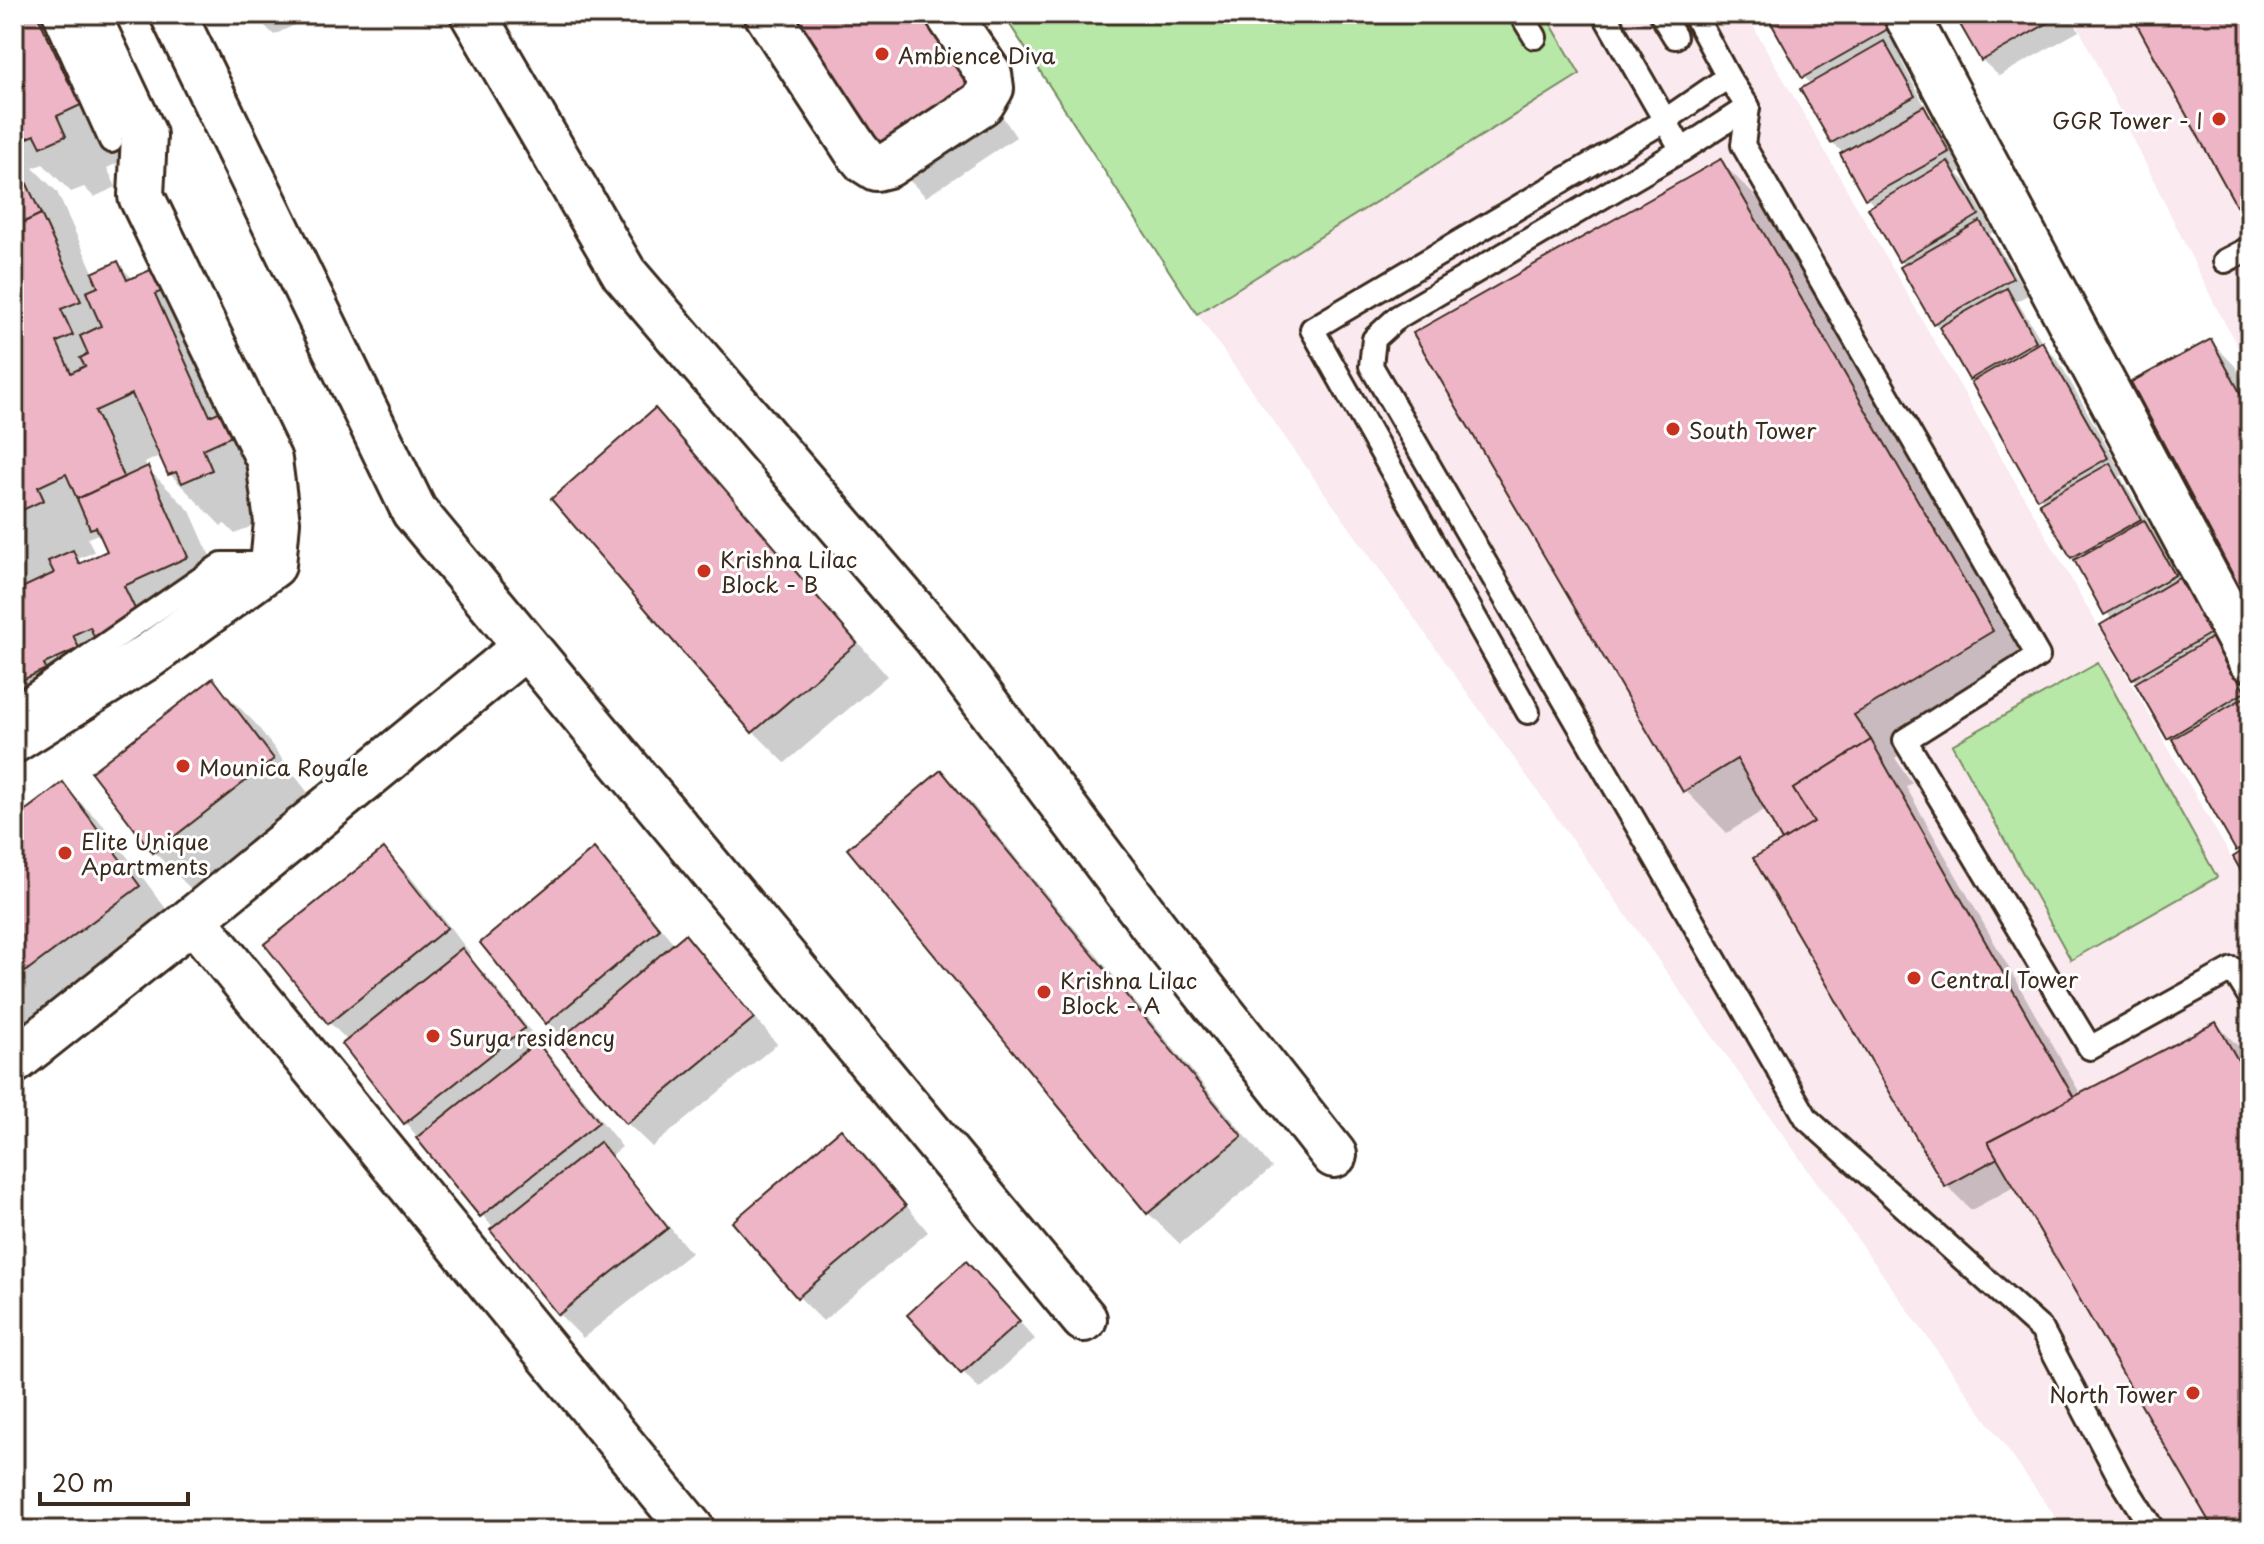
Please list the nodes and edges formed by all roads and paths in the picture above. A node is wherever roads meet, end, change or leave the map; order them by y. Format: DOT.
graph roads {
  1 [pos="54,14"];
  2 [pos="87,14"];
  3 [pos="173,14"];
  4 [pos="473,14"];
  5 [pos="767,14"];
  6 [pos="948,14"];
  7 [pos="1521,14"];
  8 [pos="1604,14"];
  9 [pos="1661,14"];
  10 [pos="1694,14"];
  11 [pos="1906,14"];
  12 [pos="1535,37"];
  13 [pos="1675,37"];
  14 [pos="1728,77"];
  15 [pos="1748,107"];
  16 [pos="1664,121"];
  17 [pos="111,141"];
  18 [pos="1682,150"];
  19 [pos="2250,248"];
  20 [pos="2225,261"];
  21 [pos="273,565"];
  22 [pos="525,647"];
  23 [pos="2250,659"];
  24 [pos="14,708"];
  25 [pos="1528,712"];
  26 [pos="14,740"];
  27 [pos="193,919"];
  28 [pos="2250,997"];
  29 [pos="14,1061"];
  30 [pos="1334,1155"];
  31 [pos="1084,1319"];
  32 [pos="692,1530"];
  33 [pos="2153,1530"];
  1 -- 17 [label="lane"];
  2 -- 21 [label="street"];
  3 -- 22 [label="street"];
  4 -- 30 [label="street"];
  5 -- 6 [label="street"];
  7 -- 12 [label="lane"];
  8 -- 16 [label="lane"];
  9 -- 13 [label="lane"];
  10 -- 14 [label="lane"];
  11 -- 23 [label="street"];
  14 -- 15 [label="lane"];
  14 -- 16 [label="lane"];
  15 -- 18 [label="lane"];
  15 -- 28 [label="lane"];
  16 -- 18 [label="lane"];
  16 -- 25 [label="lane"];
  18 -- 33 [label="lane"];
  19 -- 20 [label="lane"];
  21 -- 24 [label="lane"];
  21 -- 26 [label="street"];
  22 -- 27 [label="street"];
  22 -- 31 [label="street"];
  27 -- 29 [label="street"];
  27 -- 32 [label="street"];
}
